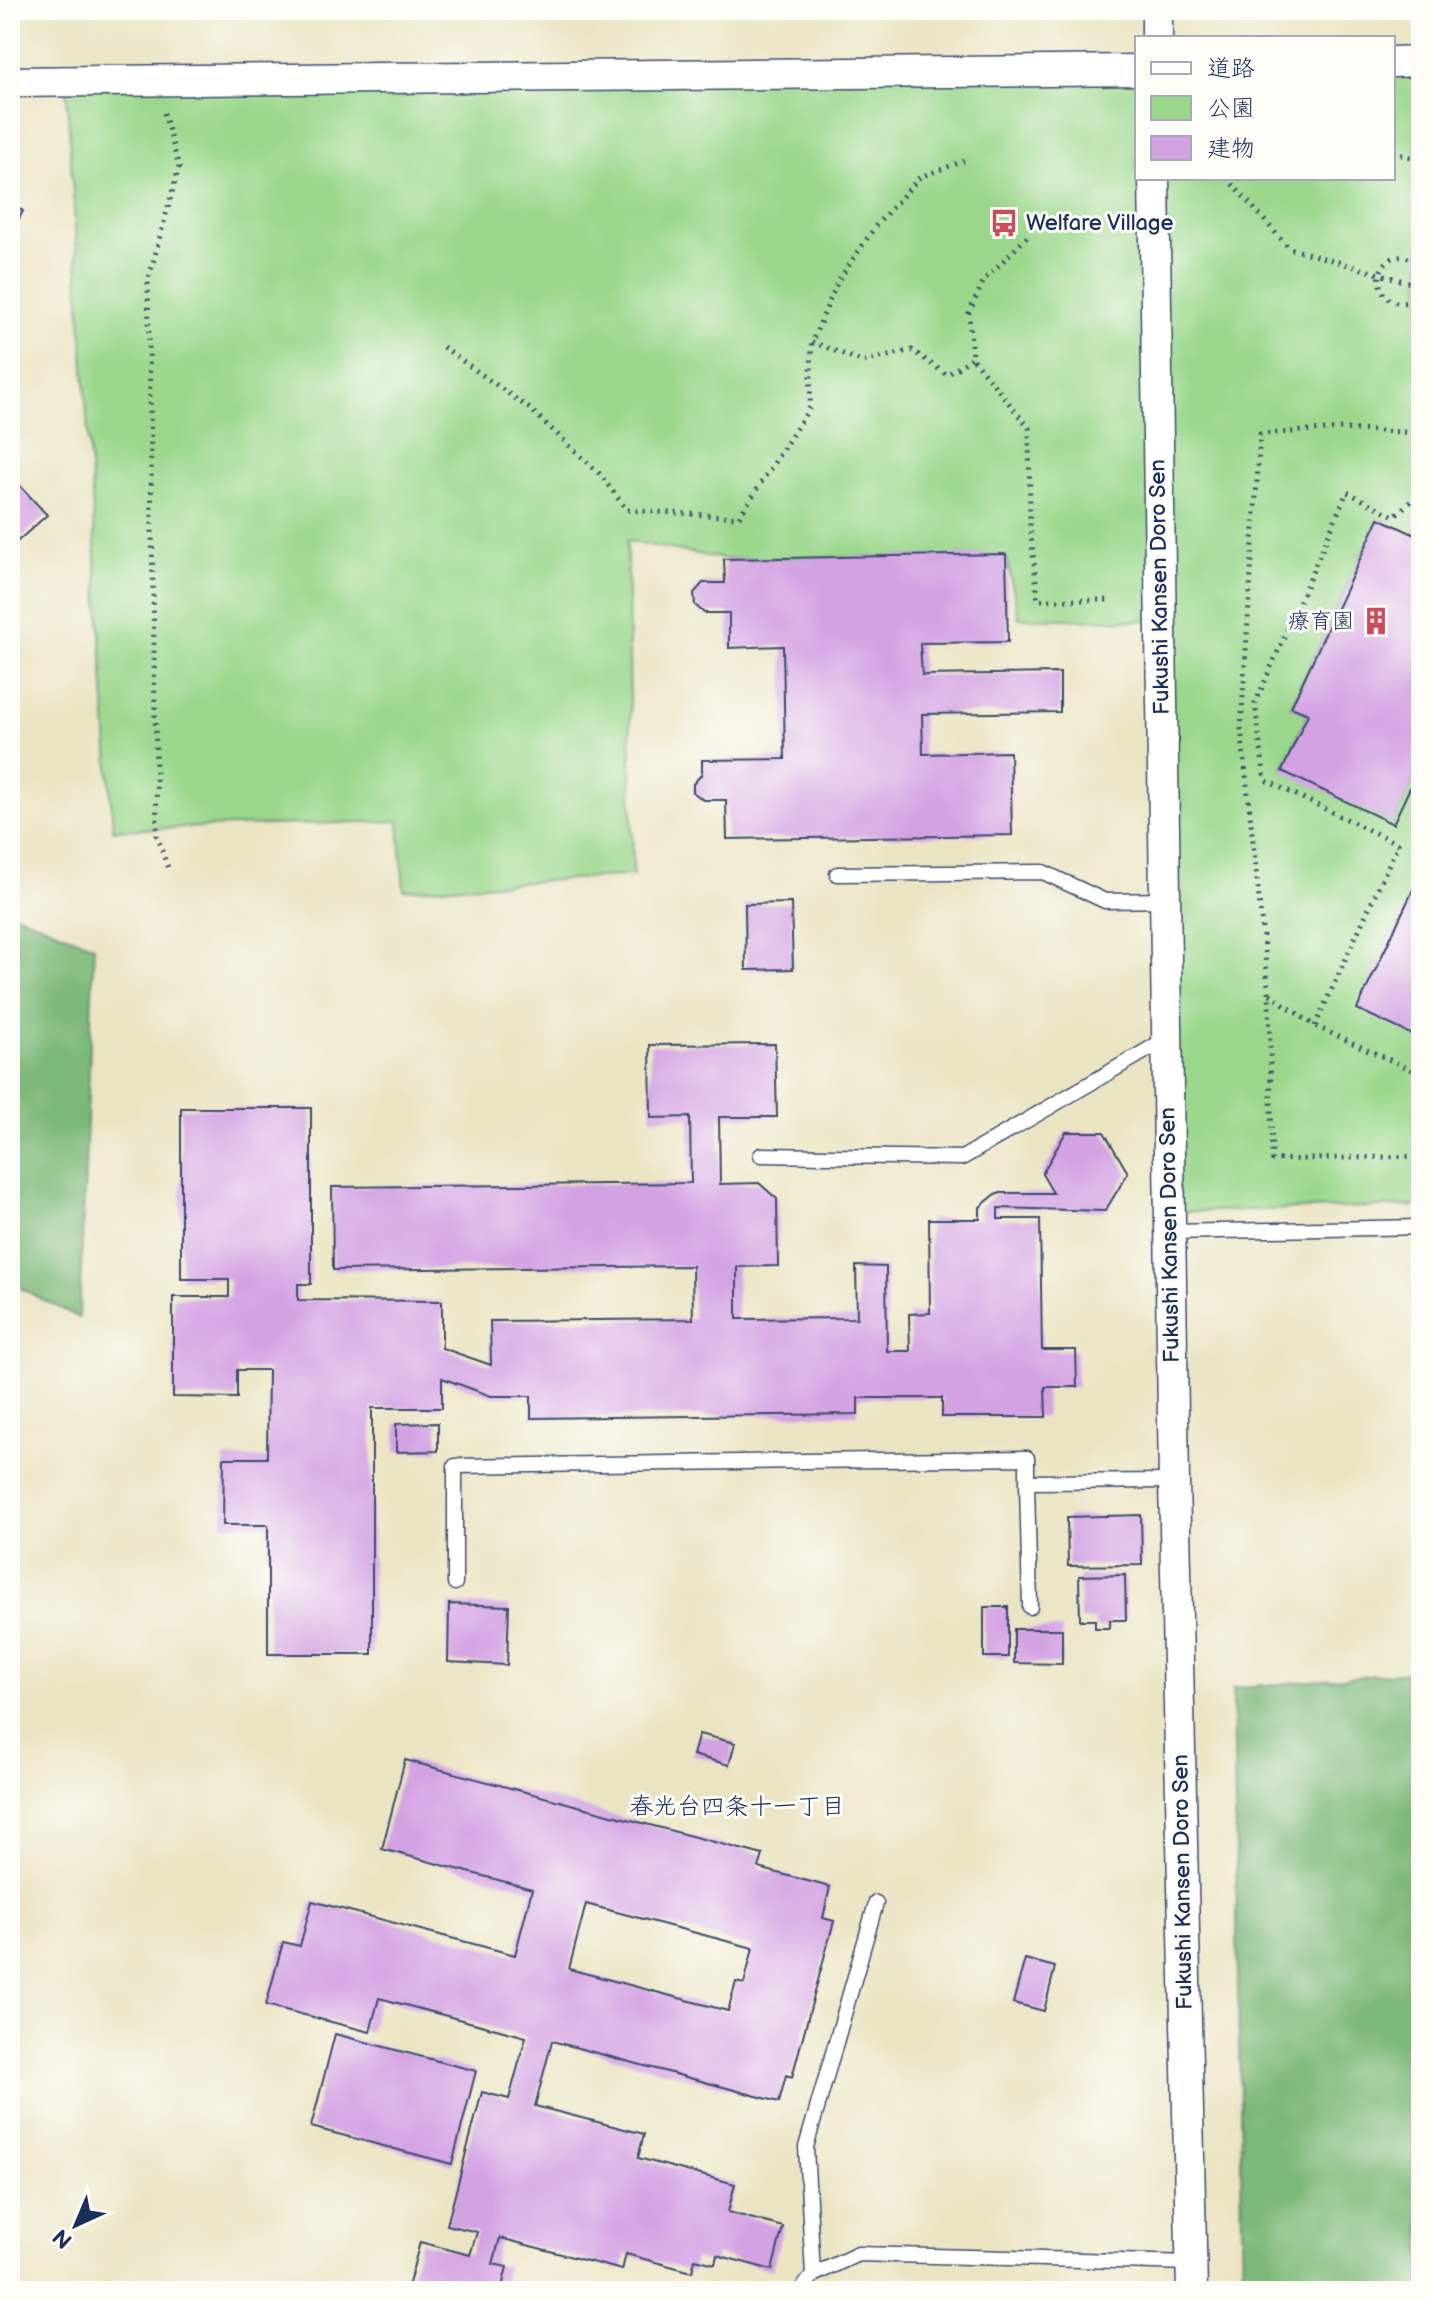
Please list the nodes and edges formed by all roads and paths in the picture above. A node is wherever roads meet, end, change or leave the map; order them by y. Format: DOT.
graph roads {
  1 [pos="1157,10"];
  2 [pos="1157,36"];
  3 [pos="1421,61"];
  4 [pos="1395,62"];
  5 [pos="1135,70"];
  6 [pos="155,81"];
  7 [pos="10,82"];
  8 [pos="1395,154"];
  9 [pos="964,161"];
  10 [pos="1421,161"];
  11 [pos="1154,180"];
  12 [pos="1229,180"];
  13 [pos="1027,237"];
  14 [pos="1421,268"];
  15 [pos="1379,274"];
  16 [pos="1421,289"];
  17 [pos="812,342"];
  18 [pos="443,347"];
  19 [pos="972,358"];
  20 [pos="1421,433"];
  21 [pos="1421,496"];
  22 [pos="1108,600"];
  23 [pos="168,868"];
  24 [pos="837,874"];
  25 [pos="1165,900"];
  26 [pos="1269,994"];
  27 [pos="1315,1026"];
  28 [pos="1168,1038"];
  29 [pos="1421,1074"];
  30 [pos="761,1155"];
  31 [pos="1421,1156"];
  32 [pos="1421,1227"];
  33 [pos="1170,1232"];
  34 [pos="1174,1481"];
  35 [pos="1027,1482"];
  36 [pos="455,1583"];
  37 [pos="1030,1607"];
  38 [pos="876,1903"];
  39 [pos="813,2275"];
  40 [pos="1192,2277"];
  41 [pos="801,2291"];
  1 -- 2 [label="street"];
  3 -- 4 [label="street"];
  5 -- 6 [label="street"];
  6 -- 7 [label="street"];
  6 -- 23 [label="path"];
  8 -- 10 [label="path"];
  9 -- 17 [label="path"];
  11 -- 25 [label="street, Fukushi Kansen Doro Sen"];
  12 -- 15 [label="path"];
  13 -- 19 [label="path"];
  14 -- 15 [label="path"];
  15 -- 16 [label="path"];
  15 -- 16 [label="path"];
  17 -- 18 [label="path"];
  17 -- 19 [label="path"];
  19 -- 22 [label="path"];
  20 -- 26 [label="path"];
  21 -- 27 [label="path"];
  24 -- 25 [label="lane"];
  25 -- 28 [label="street, Fukushi Kansen Doro Sen"];
  26 -- 27 [label="path"];
  26 -- 31 [label="path"];
  27 -- 29 [label="path"];
  28 -- 30 [label="lane"];
  28 -- 33 [label="street, Fukushi Kansen Doro Sen"];
  32 -- 33 [label="lane"];
  33 -- 34 [label="street, Fukushi Kansen Doro Sen"];
  34 -- 35 [label="lane"];
  34 -- 40 [label="street, Fukushi Kansen Doro Sen"];
  35 -- 36 [label="lane"];
  35 -- 37 [label="lane"];
  38 -- 39 [label="lane"];
  39 -- 40 [label="lane"];
  39 -- 41 [label="lane"];
}
